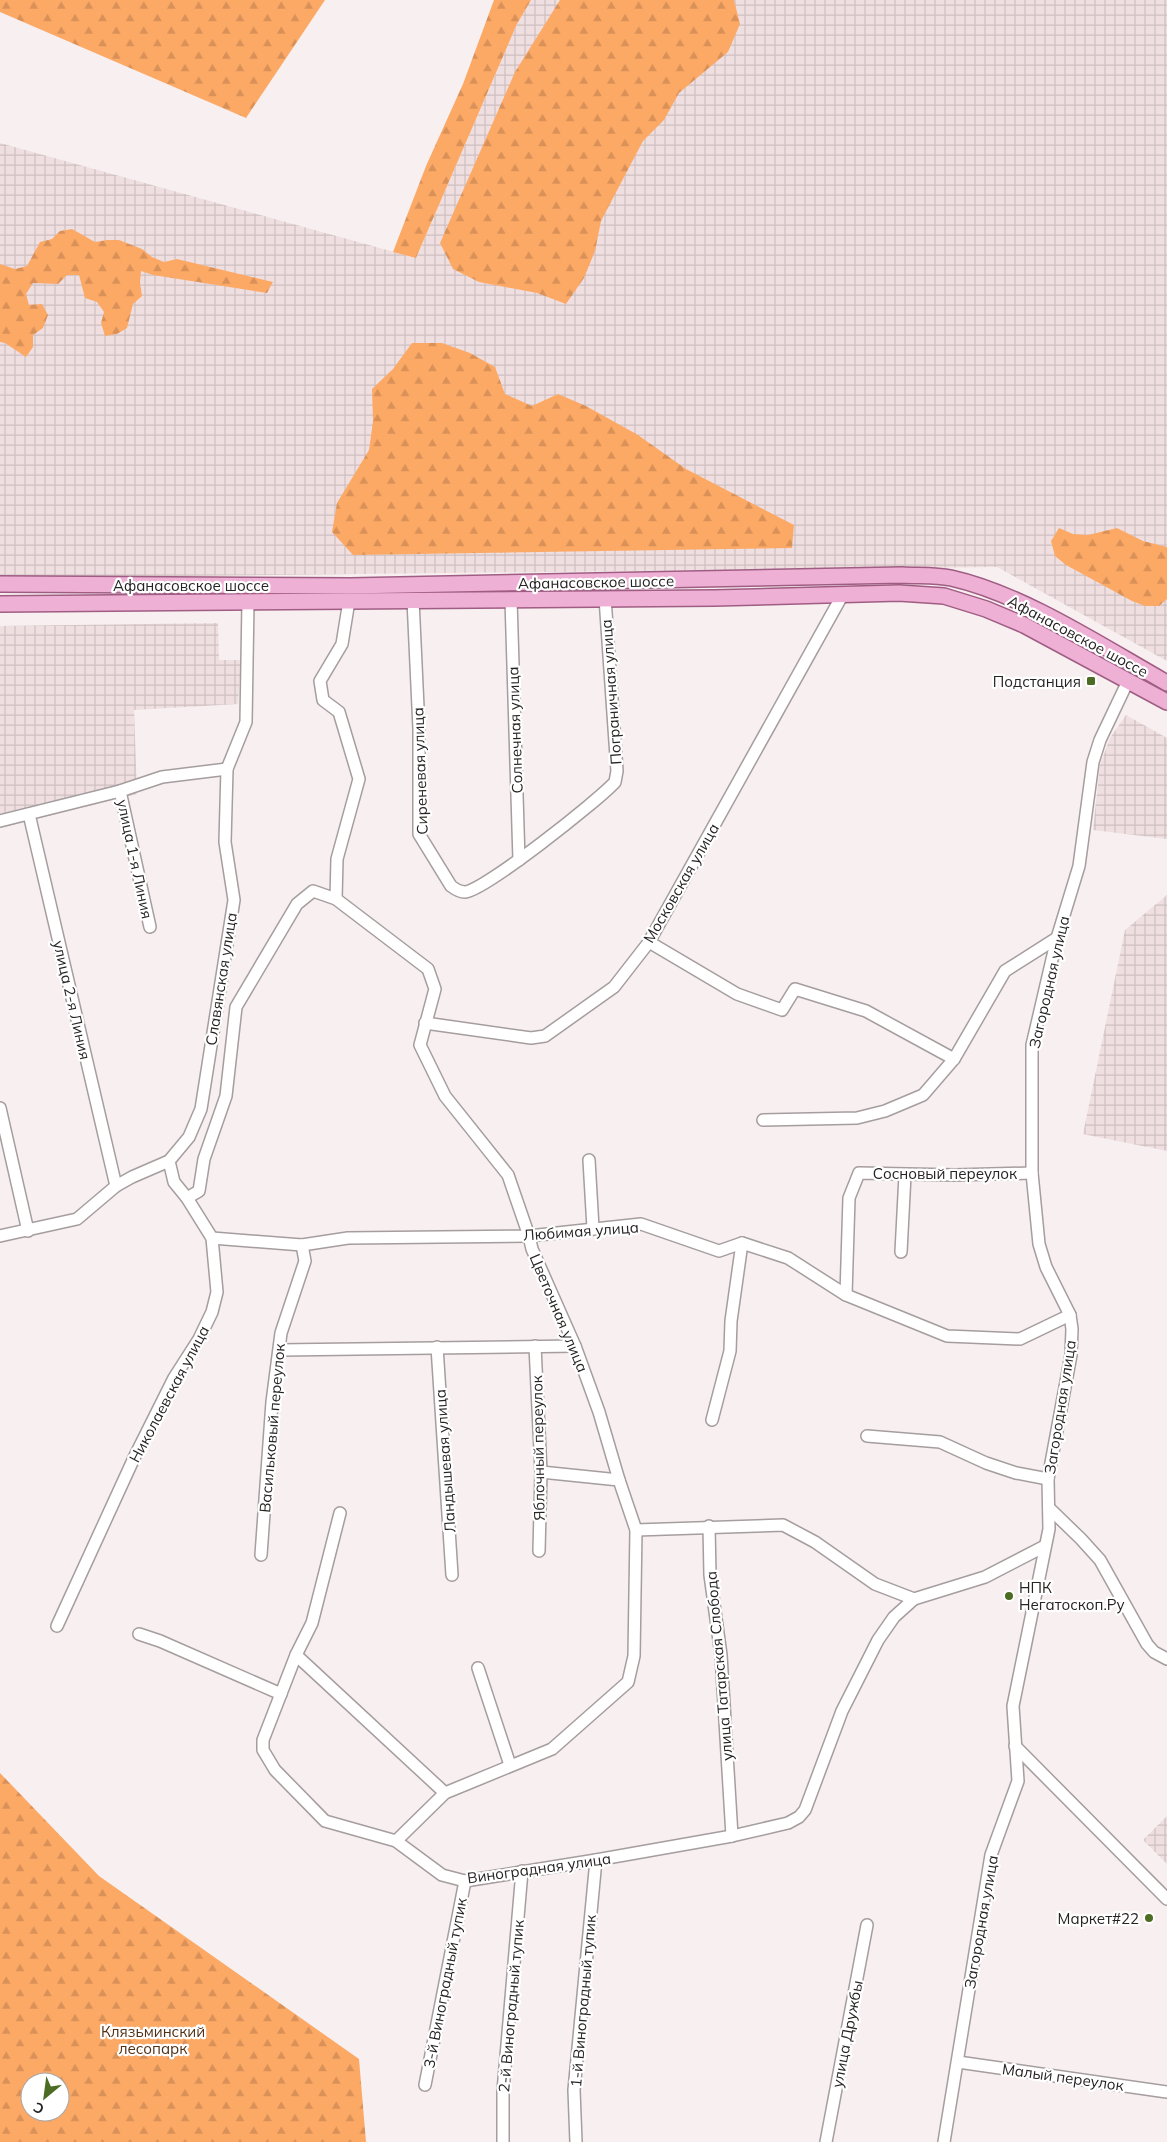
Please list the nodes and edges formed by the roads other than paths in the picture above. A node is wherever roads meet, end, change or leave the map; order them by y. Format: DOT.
graph roads {
  1 [pos="0,584"];
  2 [pos="843,594"];
  3 [pos="604,598"];
  4 [pos="413,600"];
  5 [pos="511,600"];
  6 [pos="248,602"];
  7 [pos="349,602"];
  8 [pos="0,604"];
  9 [pos="1128,681"];
  10 [pos="1167,683"];
  11 [pos="1167,702"];
  12 [pos="227,769"];
  13 [pos="120,790"];
  14 [pos="29,814"];
  15 [pos="0,821"];
  16 [pos="519,860"];
  17 [pos="336,899"];
  18 [pos="150,927"];
  19 [pos="1057,938"];
  20 [pos="649,942"];
  21 [pos="425,1023"];
  22 [pos="954,1059"];
  23 [pos="0,1108"];
  24 [pos="763,1120"];
  25 [pos="589,1160"];
  26 [pos="169,1161"];
  27 [pos="1032,1173"];
  28 [pos="906,1174"];
  29 [pos="116,1186"];
  30 [pos="187,1198"];
  31 [pos="593,1228"];
  32 [pos="28,1231"];
  33 [pos="0,1236"];
  34 [pos="529,1236"];
  35 [pos="212,1238"];
  36 [pos="742,1243"];
  37 [pos="302,1245"];
  38 [pos="901,1252"];
  39 [pos="846,1295"];
  40 [pos="1070,1314"];
  41 [pos="535,1346"];
  42 [pos="575,1346"];
  43 [pos="437,1347"];
  44 [pos="280,1350"];
  45 [pos="712,1420"];
  46 [pos="867,1436"];
  47 [pos="541,1472"];
  48 [pos="1048,1479"];
  49 [pos="618,1480"];
  50 [pos="1049,1508"];
  51 [pos="340,1513"];
  52 [pos="709,1526"];
  53 [pos="636,1530"];
  54 [pos="1045,1546"];
  55 [pos="539,1551"];
  56 [pos="261,1555"];
  57 [pos="452,1575"];
  58 [pos="914,1599"];
  59 [pos="57,1626"];
  60 [pos="139,1634"];
  61 [pos="296,1655"];
  62 [pos="1167,1659"];
  63 [pos="478,1668"];
  64 [pos="282,1694"];
  65 [pos="1015,1746"];
  66 [pos="510,1765"];
  67 [pos="445,1793"];
  68 [pos="732,1836"];
  69 [pos="396,1841"];
  70 [pos="596,1860"];
  71 [pos="522,1871"];
  72 [pos="465,1881"];
  73 [pos="1167,1899"];
  74 [pos="867,1926"];
  75 [pos="958,2062"];
  76 [pos="425,2086"];
  77 [pos="1167,2092"];
  78 [pos="503,2142"];
  79 [pos="576,2142"];
  80 [pos="826,2142"];
  81 [pos="944,2142"];
  1 -- 10 [label="main road, Афанасовское шоссе"];
  2 -- 3 [label="main road, Афанасовское шоссе"];
  2 -- 9 [label="main road, Афанасовское шоссе"];
  2 -- 20 [label="street, Московская улица"];
  3 -- 5 [label="main road, Афанасовское шоссе"];
  3 -- 16 [label="street, Пограничная улица"];
  4 -- 5 [label="main road, Афанасовское шоссе"];
  4 -- 7 [label="main road, Афанасовское шоссе"];
  4 -- 16 [label="street, Сиреневая улица"];
  5 -- 16 [label="street, Солнечная улица"];
  6 -- 7 [label="main road, Афанасовское шоссе"];
  6 -- 8 [label="main road, Афанасовское шоссе"];
  6 -- 12 [label="street, Славянская улица"];
  7 -- 17 [label="street"];
  9 -- 11 [label="main road, Афанасовское шоссе"];
  9 -- 19 [label="street, Загородная улица"];
  12 -- 13 [label="street"];
  12 -- 26 [label="street, Славянская улица"];
  13 -- 14 [label="street"];
  13 -- 18 [label="street, улица 1-я Линия"];
  14 -- 15 [label="street"];
  14 -- 29 [label="street, улица 2-я Линия"];
  17 -- 21 [label="street, Цветочная улица"];
  17 -- 30 [label="street, Цветочная улица"];
  19 -- 22 [label="street"];
  19 -- 27 [label="street, Загородная улица"];
  20 -- 21 [label="street, Московская улица"];
  20 -- 22 [label="street"];
  21 -- 34 [label="street, Цветочная улица"];
  22 -- 24 [label="street"];
  23 -- 32 [label="street"];
  25 -- 31 [label="street"];
  26 -- 29 [label="street, Славянская улица"];
  26 -- 30 [label="street, Николаевская улица"];
  27 -- 28 [label="street, Сосновый переулок"];
  27 -- 40 [label="street, Загородная улица"];
  28 -- 38 [label="street"];
  28 -- 39 [label="street, Сосновый переулок"];
  29 -- 32 [label="street, Славянская улица"];
  30 -- 35 [label="street, Николаевская улица"];
  31 -- 34 [label="street, Любимая улица"];
  31 -- 36 [label="street, Любимая улица"];
  32 -- 33 [label="street, Славянская улица"];
  34 -- 37 [label="street, Любимая улица"];
  34 -- 42 [label="street, Цветочная улица"];
  35 -- 37 [label="street, Любимая улица"];
  35 -- 59 [label="street, Николаевская улица"];
  36 -- 39 [label="street"];
  36 -- 45 [label="street"];
  37 -- 44 [label="street, Васильковый переулок"];
  39 -- 40 [label="street"];
  40 -- 48 [label="street, Загородная улица"];
  41 -- 42 [label="street"];
  41 -- 43 [label="street"];
  41 -- 47 [label="street, Яблочный переулок"];
  42 -- 49 [label="street, Цветочная улица"];
  43 -- 44 [label="street"];
  43 -- 57 [label="street, Ландышевая улица"];
  44 -- 56 [label="street, Васильковый переулок"];
  46 -- 48 [label="street"];
  47 -- 49 [label="street"];
  47 -- 55 [label="street, Яблочный переулок"];
  48 -- 50 [label="street, Загородная улица"];
  49 -- 53 [label="street, Цветочная улица"];
  50 -- 54 [label="street, Загородная улица"];
  50 -- 62 [label="street"];
  51 -- 61 [label="street, Виноградная улица"];
  52 -- 53 [label="street"];
  52 -- 58 [label="street"];
  52 -- 68 [label="street, улица Татарская Слобода"];
  53 -- 66 [label="street"];
  54 -- 58 [label="street"];
  54 -- 65 [label="street, Загородная улица"];
  58 -- 68 [label="street, Виноградная улица"];
  60 -- 64 [label="street"];
  61 -- 64 [label="street, Виноградная улица"];
  61 -- 67 [label="street"];
  63 -- 66 [label="street"];
  64 -- 69 [label="street, Виноградная улица"];
  65 -- 73 [label="street"];
  65 -- 75 [label="street, Загородная улица"];
  66 -- 67 [label="street"];
  67 -- 69 [label="street"];
  68 -- 70 [label="street, Виноградная улица"];
  69 -- 72 [label="street, Виноградная улица"];
  70 -- 71 [label="street, Виноградная улица"];
  70 -- 79 [label="street, 1-й Виноградный тупик"];
  71 -- 72 [label="street, Виноградная улица"];
  71 -- 78 [label="street, 2-й Виноградный тупик"];
  72 -- 76 [label="street, 3-й Виноградный тупик"];
  74 -- 80 [label="street, улица Дружбы"];
  75 -- 77 [label="street, Малый переулок"];
  75 -- 81 [label="street, Загородная улица"];
}
